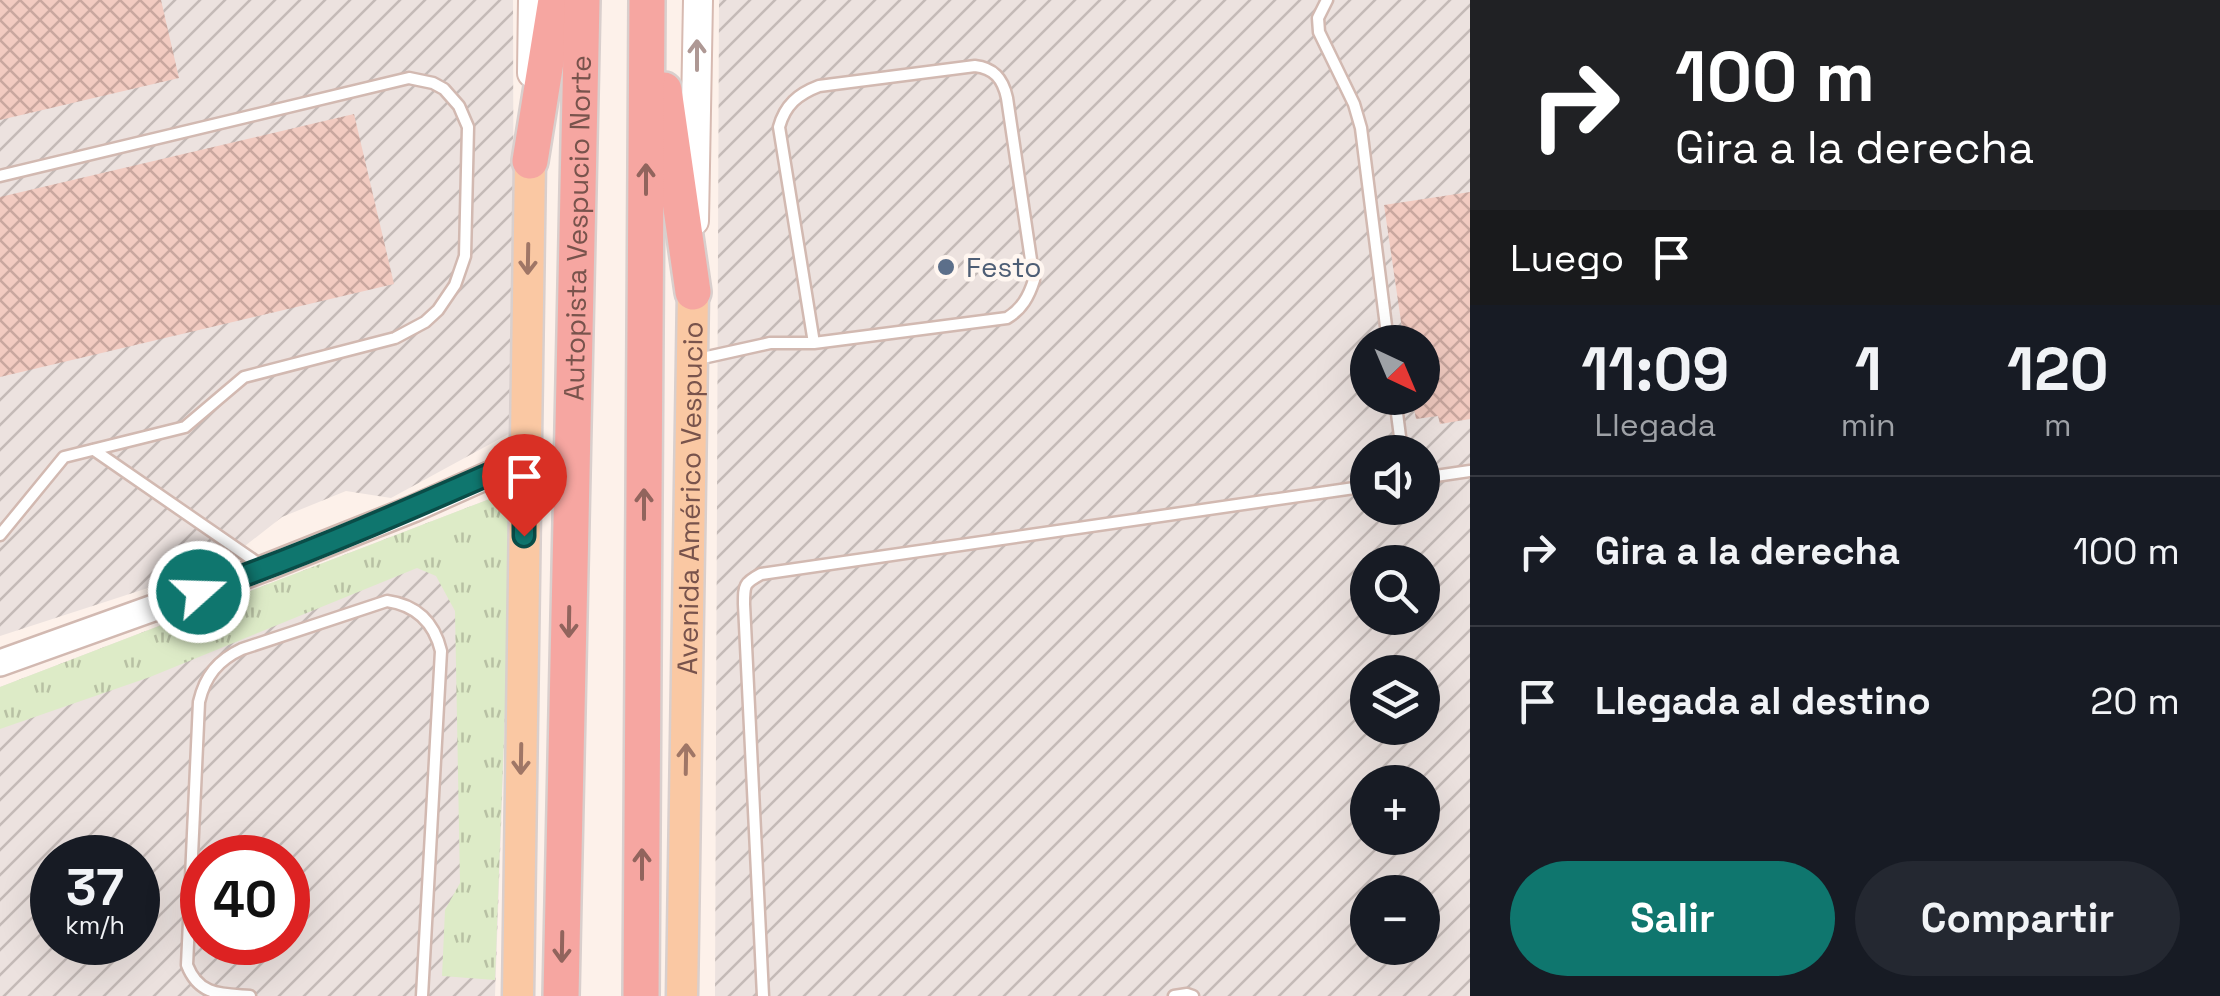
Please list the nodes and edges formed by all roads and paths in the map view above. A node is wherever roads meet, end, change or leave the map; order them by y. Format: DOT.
graph roads {
  1 [pos="533,0"];
  2 [pos="556,0"];
  3 [pos="582,0"];
  4 [pos="649,0"];
  5 [pos="698,0"];
  6 [pos="1327,0"];
  7 [pos="530,161"];
  8 [pos="0,176"];
  9 [pos="693,292"];
  10 [pos="1386,325"];
  11 [pos="814,343"];
  12 [pos="692,360"];
  13 [pos="94,450"];
  14 [pos="524,459"];
  15 [pos="1470,471"];
  16 [pos="1440,475"];
  17 [pos="1350,489"];
  18 [pos="0,535"];
  19 [pos="266,568"];
  20 [pos="0,663"];
  21 [pos="250,996"];
  22 [pos="422,996"];
  23 [pos="518,996"];
  24 [pos="561,996"];
  25 [pos="641,996"];
  26 [pos="682,996"];
  27 [pos="763,996"];
  28 [pos="1174,996"];
  29 [pos="1193,996"];
  1 -- 7 [label="main road"];
  2 -- 7 [label="highway"];
  3 -- 24 [label="highway, Autopista Vespucio Norte, one-way"];
  4 -- 9 [label="highway"];
  25 -- 4 [label="highway, one-way"];
  9 -- 5 [label="main road, Avenida Américo Vespucio, one-way"];
  6 -- 10 [label="lane"];
  7 -- 14 [label="main road, one-way"];
  8 -- 13 [label="lane"];
  9 -- 12 [label="main road, Avenida Américo Vespucio"];
  11 -- 11 [label="lane"];
  11 -- 12 [label="lane"];
  26 -- 12 [label="main road, Avenida Américo Vespucio, one-way"];
  13 -- 18 [label="lane"];
  13 -- 19 [label="lane"];
  14 -- 19 [label="street"];
  14 -- 23 [label="main road, one-way"];
  15 -- 16 [label="lane"];
  17 -- 27 [label="lane"];
  19 -- 20 [label="street"];
  21 -- 22 [label="lane"];
  28 -- 29 [label="lane"];
}
